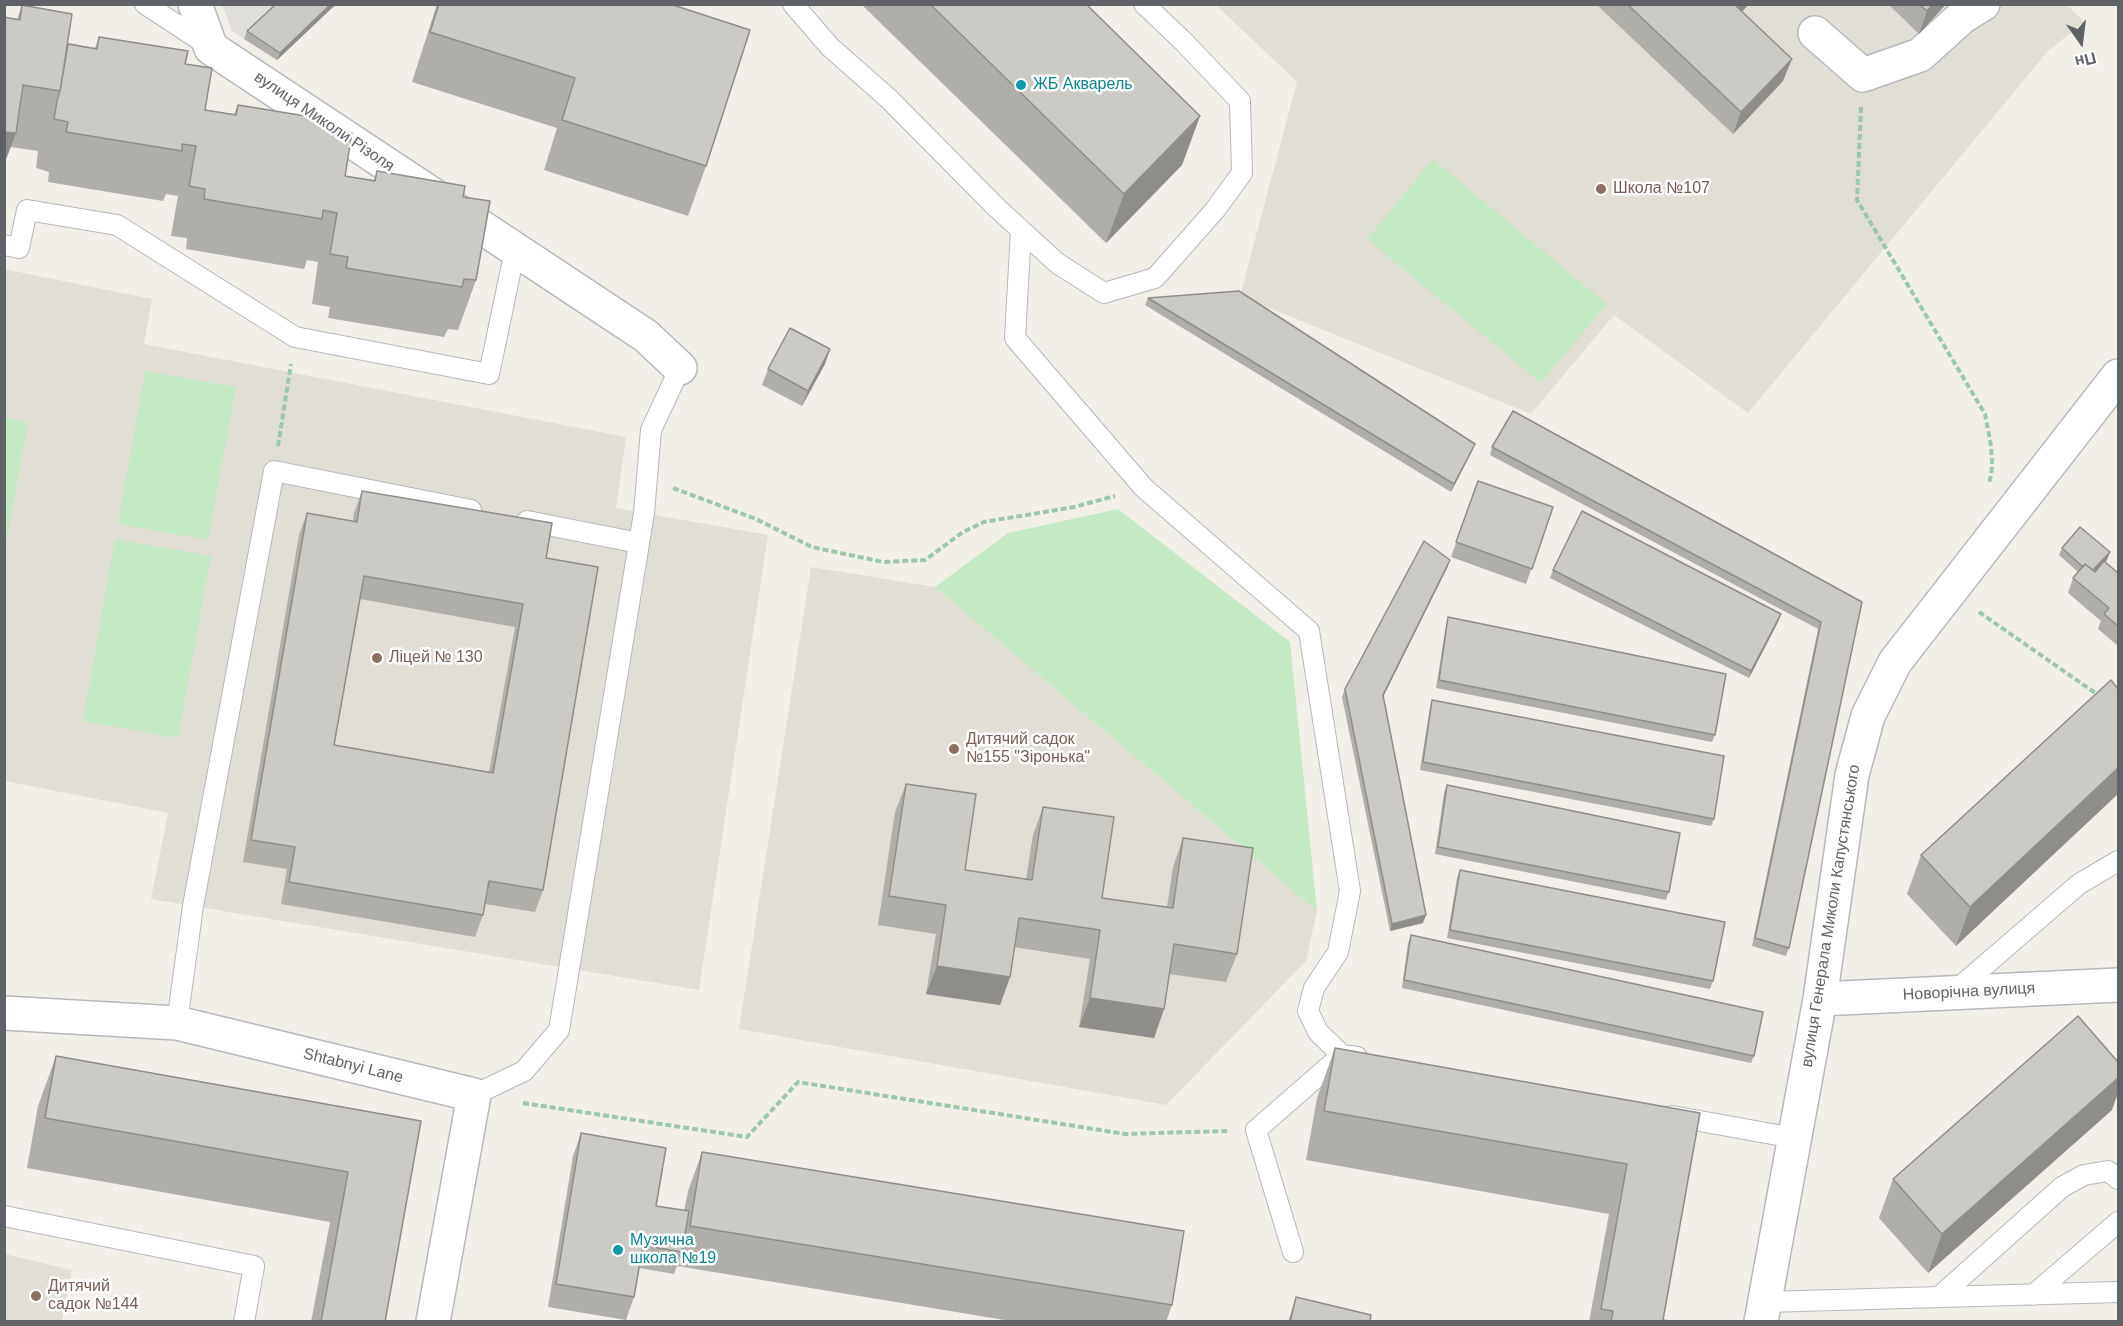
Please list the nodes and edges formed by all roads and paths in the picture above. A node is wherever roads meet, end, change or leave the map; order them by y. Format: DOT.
graph roads {
  1 [pos="145,4"];
  2 [pos="195,4"];
  3 [pos="793,4"];
  4 [pos="1144,4"];
  5 [pos="1983,4"];
  6 [pos="1815,33"];
  7 [pos="211,48"];
  8 [pos="1863,75"];
  9 [pos="1021,230"];
  10 [pos="4,245"];
  11 [pos="515,250"];
  12 [pos="295,337"];
  13 [pos="680,368"];
  14 [pos="2118,376"];
  15 [pos="274,471"];
  16 [pos="647,478"];
  17 [pos="1988,486"];
  18 [pos="1144,488"];
  19 [pos="486,513"];
  20 [pos="510,517"];
  21 [pos="639,543"];
  22 [pos="1949,592"];
  23 [pos="2109,703"];
  24 [pos="2118,861"];
  25 [pos="2118,986"];
  26 [pos="1953,993"];
  27 [pos="1820,999"];
  28 [pos="6,1020"];
  29 [pos="177,1023"];
  30 [pos="1342,1055"];
  31 [pos="1377,1061"];
  32 [pos="474,1095"];
  33 [pos="1655,1113"];
  34 [pos="1256,1130"];
  35 [pos="1794,1138"];
  36 [pos="2118,1179"];
  37 [pos="4,1216"];
  38 [pos="2118,1222"];
  39 [pos="1293,1252"];
  40 [pos="2118,1292"];
  41 [pos="2033,1294"];
  42 [pos="1939,1297"];
  43 [pos="1763,1312"];
  44 [pos="244,1322"];
  45 [pos="433,1322"];
  1 -- 7 [label="lane"];
  2 -- 7 [label="street"];
  3 -- 9 [label="lane"];
  4 -- 9 [label="lane"];
  5 -- 8 [label="street"];
  6 -- 8 [label="street"];
  7 -- 11 [label="street, вулиця Миколи Різоля"];
  8 -- 17 [label="path"];
  9 -- 18 [label="lane"];
  10 -- 12 [label="lane"];
  11 -- 12 [label="lane"];
  11 -- 13 [label="street, вулиця Миколи Різоля"];
  12 -- 15 [label="path"];
  13 -- 16 [label="lane"];
  14 -- 22 [label="street, вулиця Генерала Миколи Капустянського"];
  15 -- 19 [label="lane"];
  15 -- 29 [label="lane"];
  16 -- 18 [label="path"];
  16 -- 21 [label="lane"];
  18 -- 30 [label="lane"];
  20 -- 21 [label="lane"];
  21 -- 32 [label="lane"];
  22 -- 23 [label="path"];
  22 -- 27 [label="street, вулиця Генерала Миколи Капустянського"];
  24 -- 26 [label="lane"];
  25 -- 26 [label="street, Новорічна вулиця"];
  26 -- 27 [label="street, Новорічна вулиця"];
  27 -- 35 [label="street, вулиця Генерала Миколи Капустянського"];
  28 -- 29 [label="street, Shtabnyi Lane"];
  29 -- 32 [label="street, Shtabnyi Lane"];
  30 -- 31 [label="lane"];
  30 -- 34 [label="lane"];
  32 -- 34 [label="path"];
  32 -- 45 [label="street"];
  33 -- 35 [label="lane"];
  34 -- 39 [label="lane"];
  35 -- 43 [label="street, вулиця Генерала Миколи Капустянського"];
  36 -- 42 [label="lane"];
  37 -- 44 [label="lane"];
  38 -- 41 [label="lane"];
  40 -- 41 [label="lane"];
  41 -- 42 [label="lane"];
  42 -- 43 [label="lane"];
}
